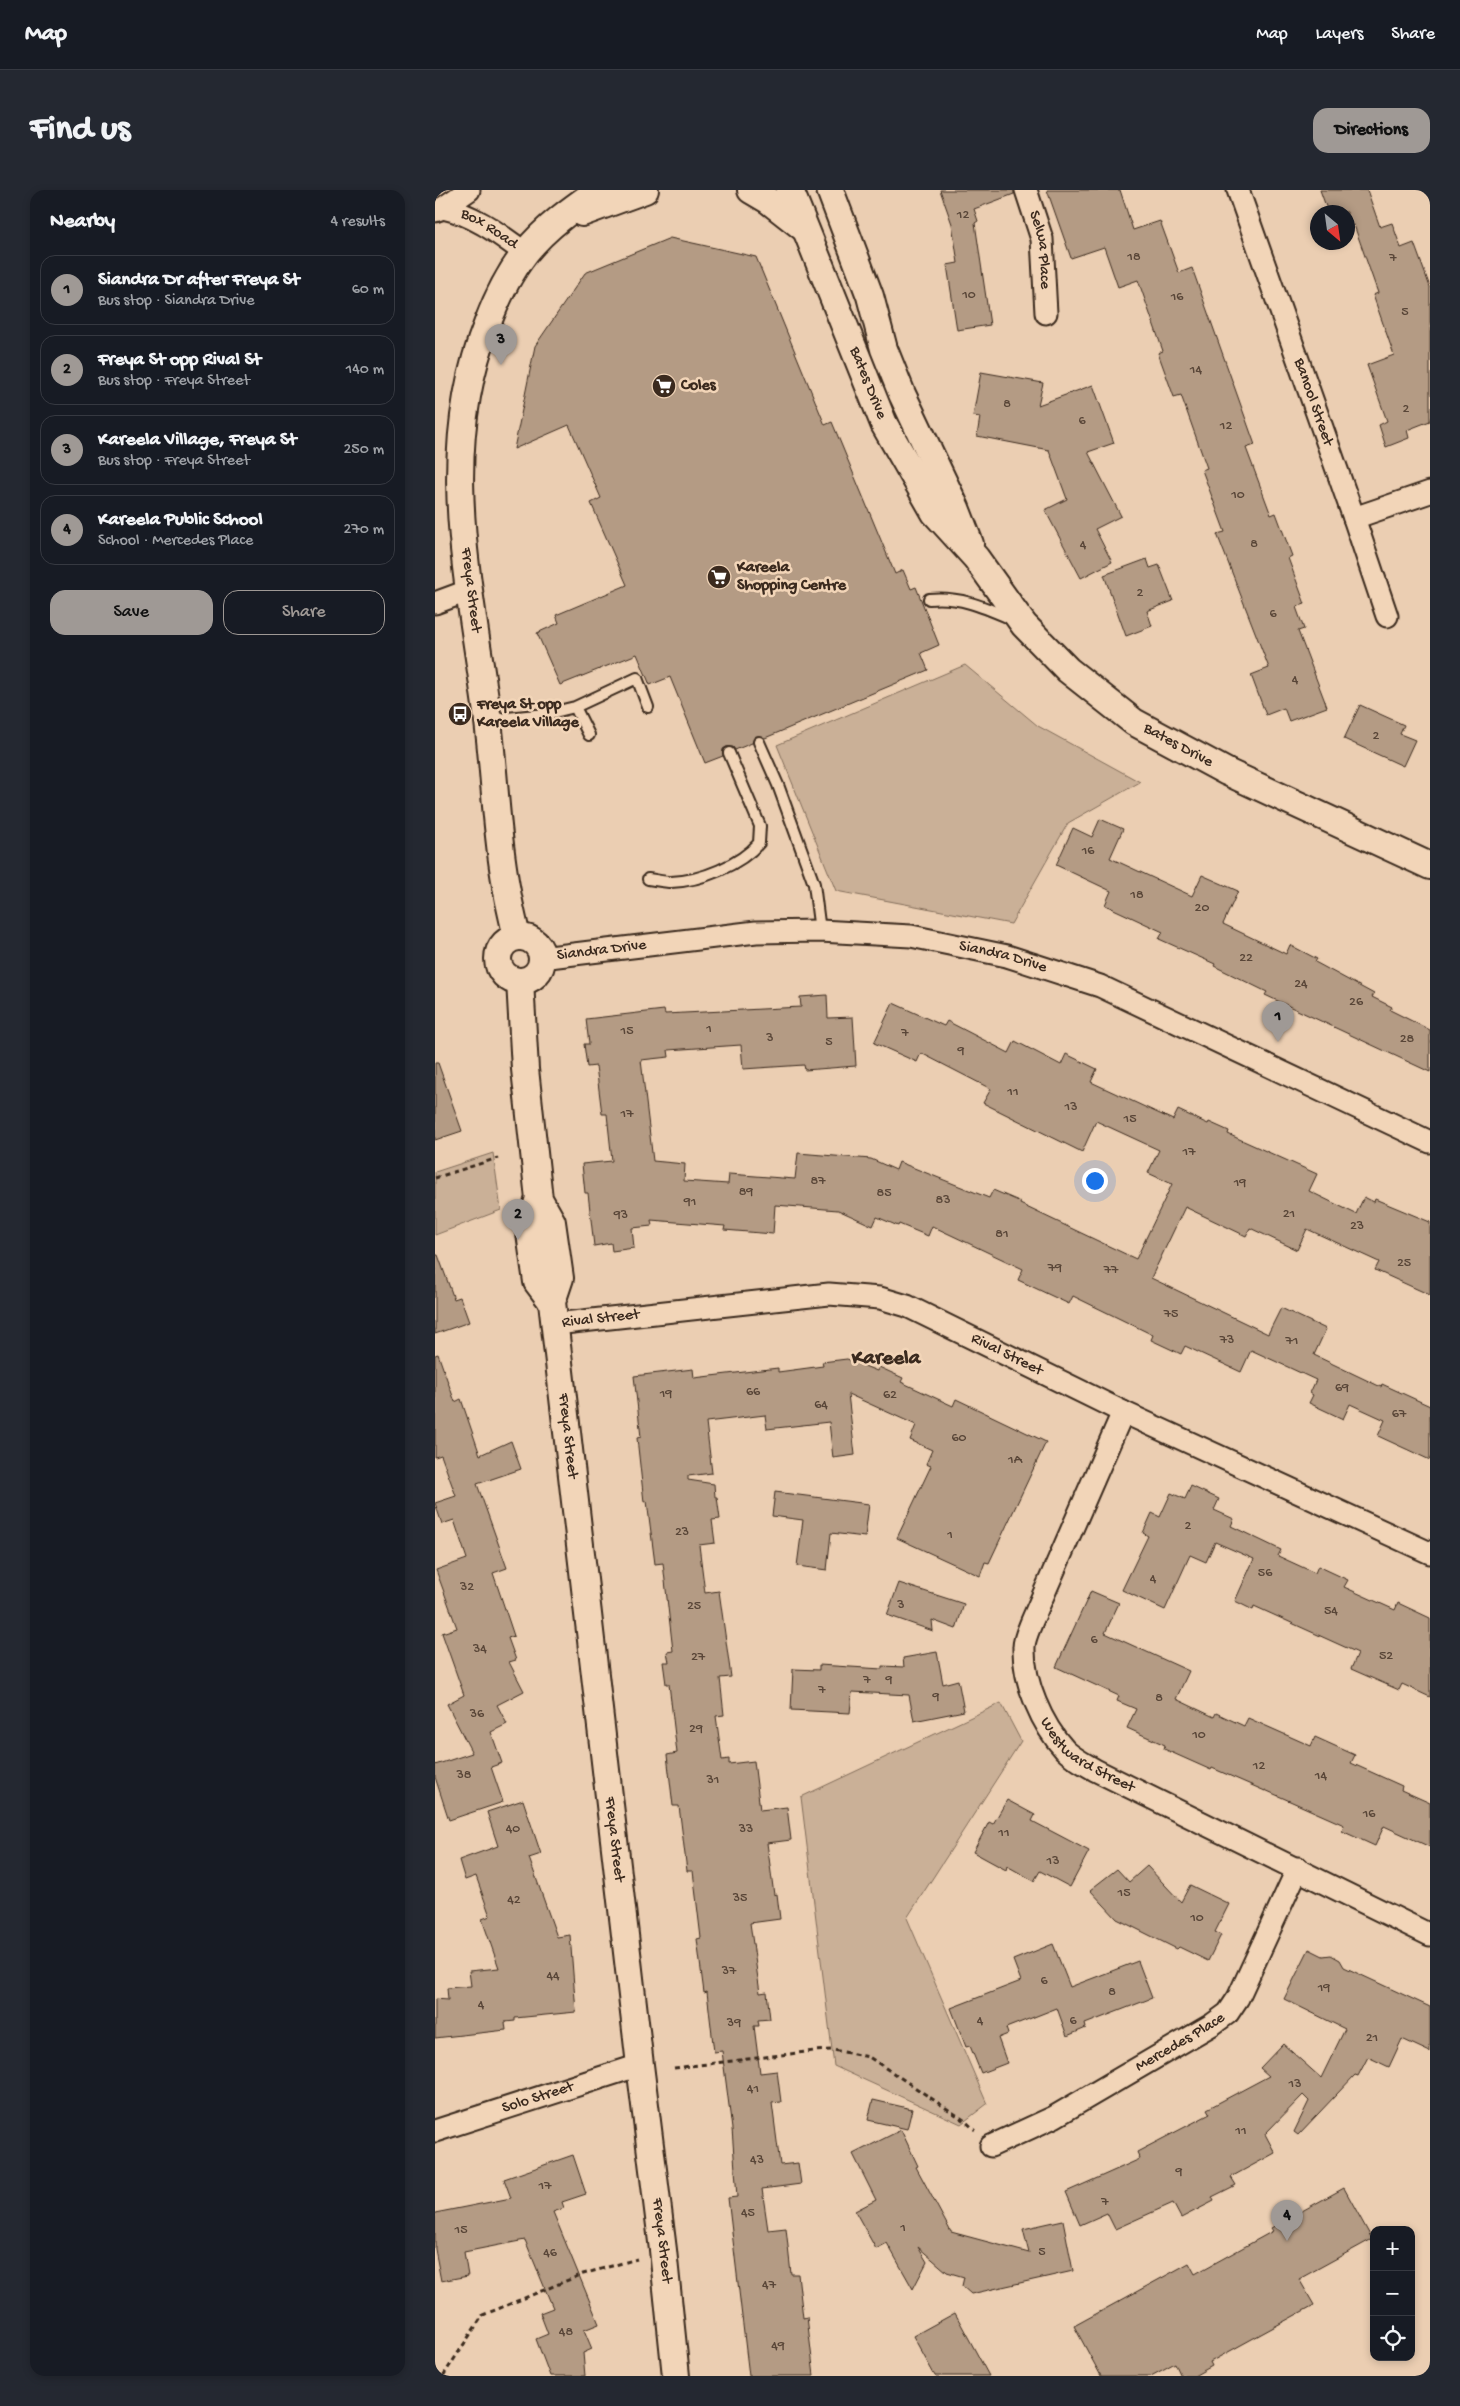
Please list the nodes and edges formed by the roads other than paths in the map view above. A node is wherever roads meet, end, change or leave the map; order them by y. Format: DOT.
graph roads {
  1 [pos="469,190"];
  2 [pos="599,190"];
  3 [pos="645,190"];
  4 [pos="751,190"];
  5 [pos="790,190"];
  6 [pos="830,190"];
  7 [pos="1026,190"];
  8 [pos="1238,190"];
  9 [pos="439,209"];
  10 [pos="805,229"];
  11 [pos="533,244"];
  12 [pos="1046,313"];
  13 [pos="1430,492"];
  14 [pos="1354,518"];
  15 [pos="976,558"];
  16 [pos="470,590"];
  17 [pos="929,599"];
  18 [pos="435,603"];
  19 [pos="1387,616"];
  20 [pos="1025,624"];
  21 [pos="575,707"];
  22 [pos="648,707"];
  23 [pos="488,720"];
  24 [pos="589,735"];
  25 [pos="759,742"];
  26 [pos="729,753"];
  27 [pos="1430,866"];
  28 [pos="648,879"];
  29 [pos="820,931"];
  30 [pos="517,937"];
  31 [pos="541,958"];
  32 [pos="521,980"];
  33 [pos="1430,1142"];
  34 [pos="553,1313"];
  35 [pos="1123,1412"];
  36 [pos="1430,1553"];
  37 [pos="1298,1868"];
  38 [pos="1430,1935"];
  39 [pos="640,2065"];
  40 [pos="435,2131"];
  41 [pos="991,2146"];
  42 [pos="676,2376"];
  1 -- 9 [label="street, Box Road"];
  2 -- 11 [label="street, Box Road"];
  3 -- 11 [label="street"];
  4 -- 10 [label="street"];
  5 -- 10 [label="street, Bates Drive"];
  6 -- 15 [label="street, Bates Drive"];
  7 -- 12 [label="street, Selwa Place"];
  8 -- 14 [label="street, Banool Street"];
  9 -- 11 [label="street, Box Road"];
  10 -- 15 [label="street, Bates Drive"];
  11 -- 16 [label="street, Freya Street"];
  13 -- 14 [label="street"];
  14 -- 19 [label="street, Banool Street"];
  15 -- 20 [label="street, Bates Drive"];
  16 -- 18 [label="street"];
  16 -- 23 [label="street, Freya Street"];
  17 -- 20 [label="lane"];
  20 -- 27 [label="street, Bates Drive"];
  21 -- 22 [label="lane"];
  21 -- 23 [label="lane"];
  21 -- 24 [label="lane"];
  23 -- 30 [label="street, Freya Street"];
  25 -- 29 [label="lane"];
  26 -- 28 [label="lane"];
  29 -- 31 [label="street, Siandra Drive"];
  29 -- 33 [label="street, Siandra Drive"];
  30 -- 31 [label="street"];
  30 -- 32 [label="street"];
  31 -- 32 [label="street"];
  32 -- 34 [label="street"];
  34 -- 35 [label="street, Rival Street"];
  34 -- 39 [label="street, Freya Street"];
  35 -- 36 [label="street, Rival Street"];
  35 -- 37 [label="street, Westward Street"];
  37 -- 38 [label="street, Westward Street"];
  37 -- 41 [label="street, Mercedes Place"];
  39 -- 40 [label="street, Solo Street"];
  39 -- 42 [label="street, Freya Street"];
}
